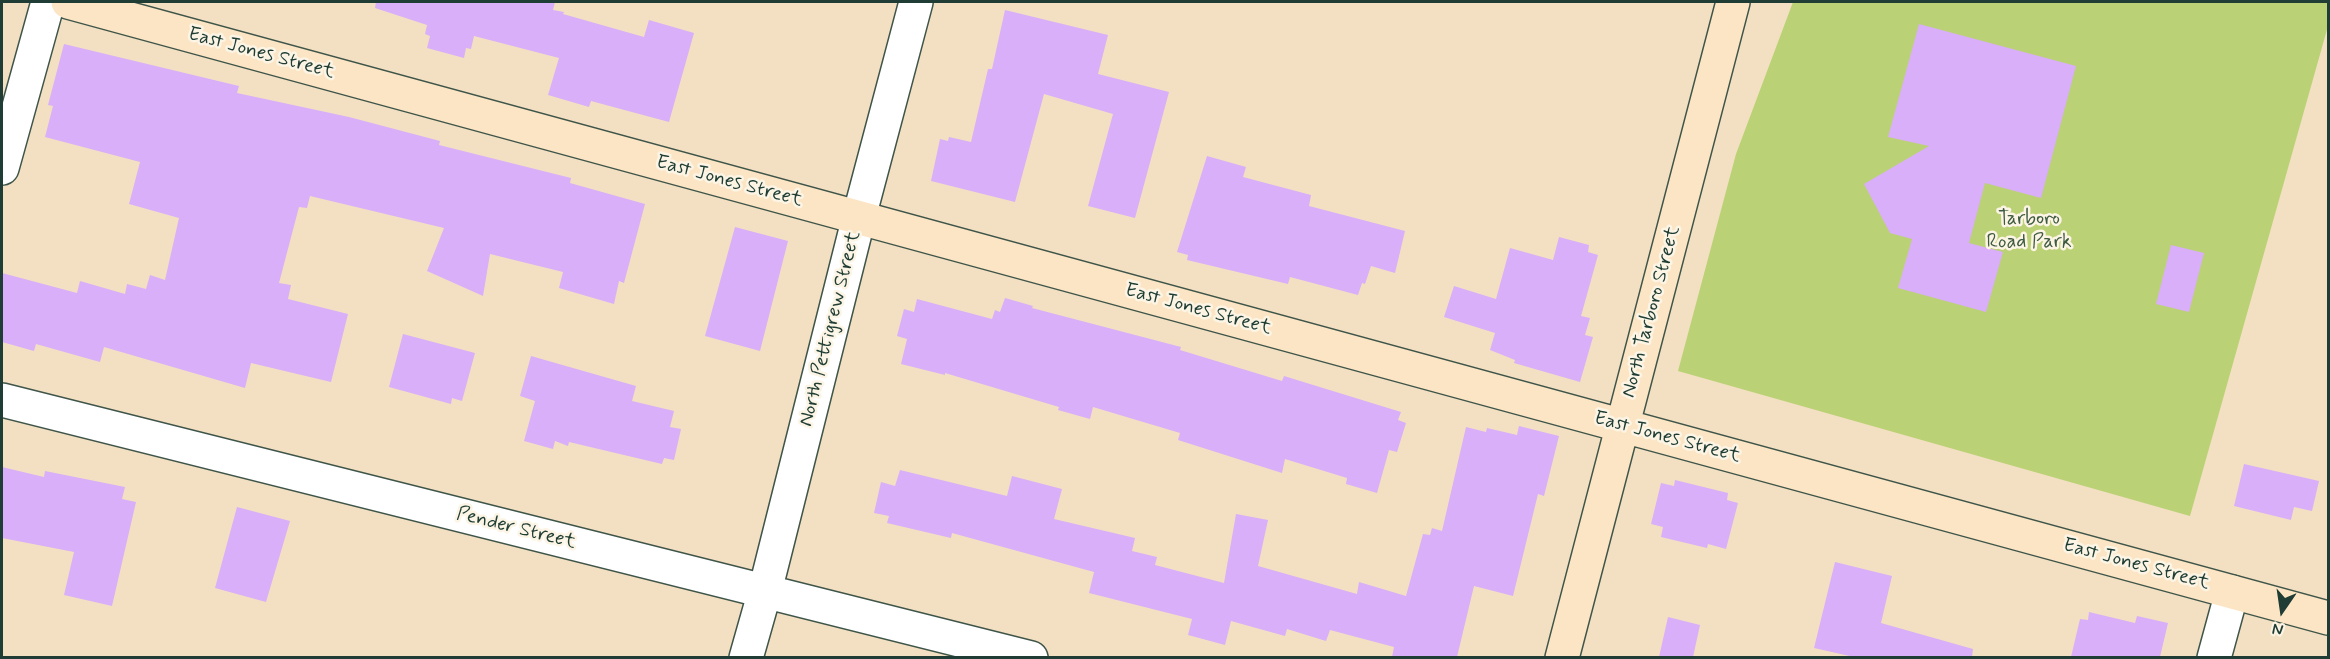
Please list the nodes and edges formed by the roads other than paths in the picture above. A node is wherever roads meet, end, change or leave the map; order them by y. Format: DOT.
graph roads {
  1 [pos="48,2"];
  2 [pos="68,2"];
  3 [pos="916,2"];
  4 [pos="1733,2"];
  5 [pos="2,168"];
  6 [pos="859,217"];
  7 [pos="2,400"];
  8 [pos="1622,425"];
  9 [pos="765,591"];
  10 [pos="2232,592"];
  11 [pos="2328,618"];
  12 [pos="746,657"];
  13 [pos="1031,657"];
  14 [pos="1562,657"];
  15 [pos="2214,657"];
  1 -- 5 [label="street"];
  2 -- 6 [label="street, East Jones Street"];
  3 -- 6 [label="street, North Pettigrew Street"];
  4 -- 8 [label="street, North Tarboro Street"];
  6 -- 8 [label="street, East Jones Street"];
  6 -- 9 [label="street, North Pettigrew Street"];
  7 -- 9 [label="street, Pender Street"];
  8 -- 10 [label="street, East Jones Street"];
  8 -- 14 [label="street, North Tarboro Street"];
  9 -- 12 [label="street, North Pettigrew Street"];
  9 -- 13 [label="street, Pender Street"];
  10 -- 11 [label="street, East Jones Street"];
  10 -- 15 [label="street"];
}
